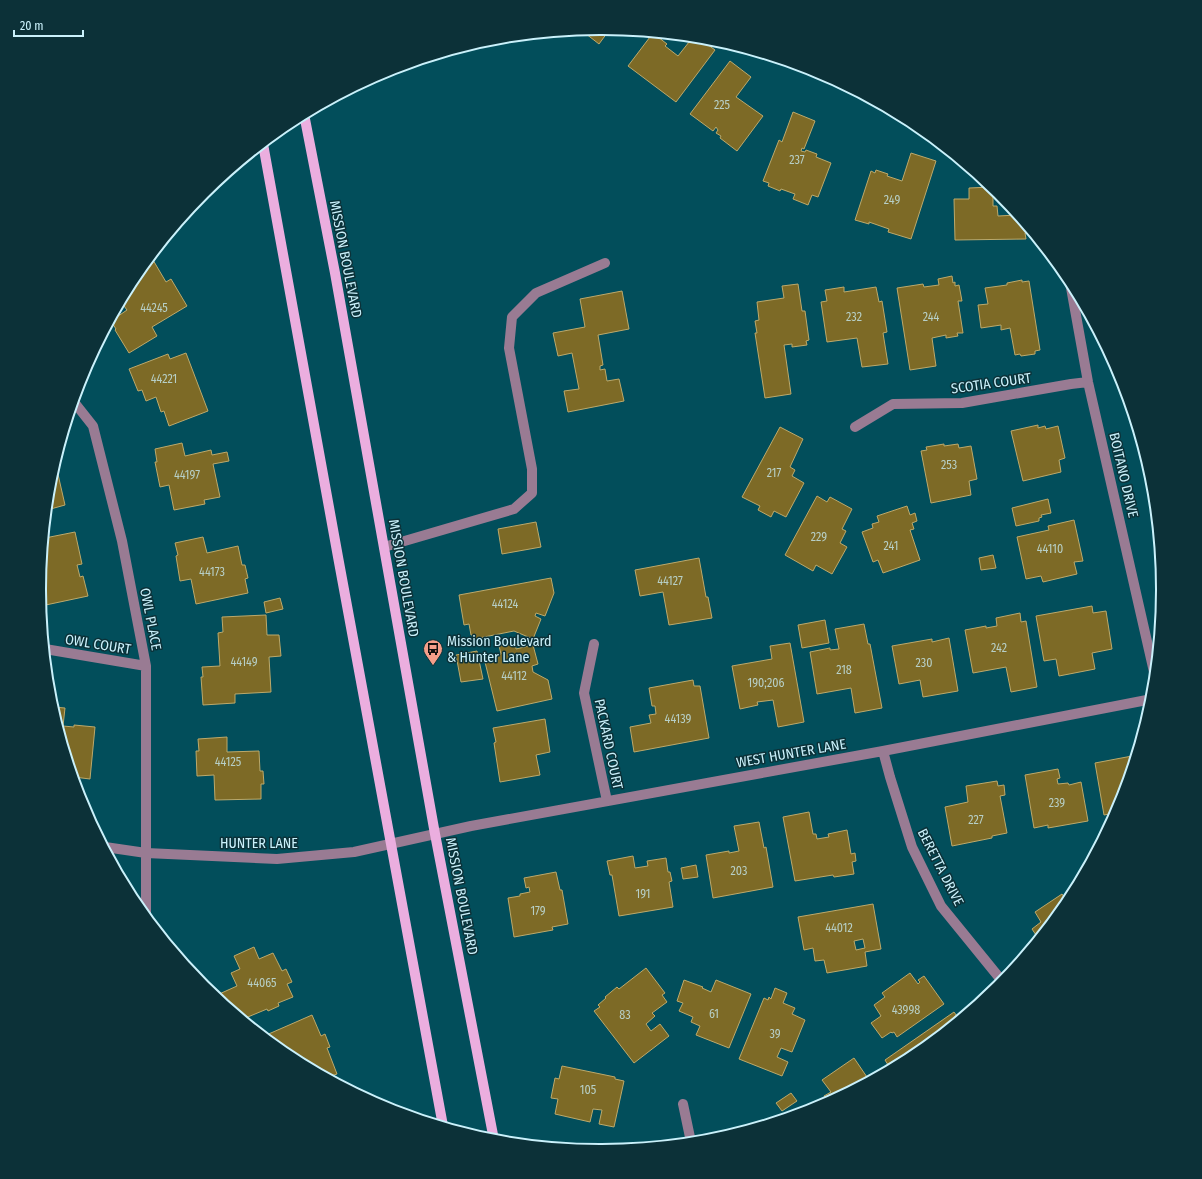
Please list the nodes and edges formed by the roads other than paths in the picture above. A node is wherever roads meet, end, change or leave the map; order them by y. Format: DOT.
graph roads {
  1 [pos="305,120"];
  2 [pos="264,149"];
  3 [pos="605,263"];
  4 [pos="1073,299"];
  5 [pos="1088,382"];
  6 [pos="78,406"];
  7 [pos="855,427"];
  8 [pos="384,547"];
  9 [pos="594,644"];
  10 [pos="50,650"];
  11 [pos="1151,660"];
  12 [pos="146,666"];
  13 [pos="1144,700"];
  14 [pos="883,751"];
  15 [pos="607,801"];
  16 [pos="435,834"];
  17 [pos="392,843"];
  18 [pos="111,848"];
  19 [pos="146,853"];
  20 [pos="146,906"];
  21 [pos="998,977"];
  22 [pos="683,1104"];
  23 [pos="442,1121"];
  24 [pos="493,1133"];
  25 [pos="690,1136"];
  1 -- 8 [label="main road, MISSION BOULEVARD"];
  2 -- 17 [label="main road"];
  3 -- 8 [label="street"];
  4 -- 5 [label="street, BOITANO DRIVE"];
  5 -- 7 [label="street, SCOTIA COURT"];
  5 -- 11 [label="street, BOITANO DRIVE"];
  6 -- 12 [label="street, OWL PLACE"];
  8 -- 16 [label="main road, MISSION BOULEVARD"];
  9 -- 15 [label="street, PACKARD COURT"];
  10 -- 12 [label="street, OWL COURT"];
  12 -- 19 [label="street, OWL PLACE"];
  13 -- 14 [label="street, WEST HUNTER LANE"];
  14 -- 15 [label="street, WEST HUNTER LANE"];
  14 -- 21 [label="street, BERETTA DRIVE"];
  15 -- 16 [label="street, WEST HUNTER LANE"];
  16 -- 17 [label="street, HUNTER LANE"];
  16 -- 24 [label="main road, MISSION BOULEVARD"];
  17 -- 19 [label="street, HUNTER LANE"];
  17 -- 23 [label="main road"];
  18 -- 19 [label="street, HUNTER LANE"];
  19 -- 20 [label="street, OWL PLACE"];
  22 -- 25 [label="street"];
}
